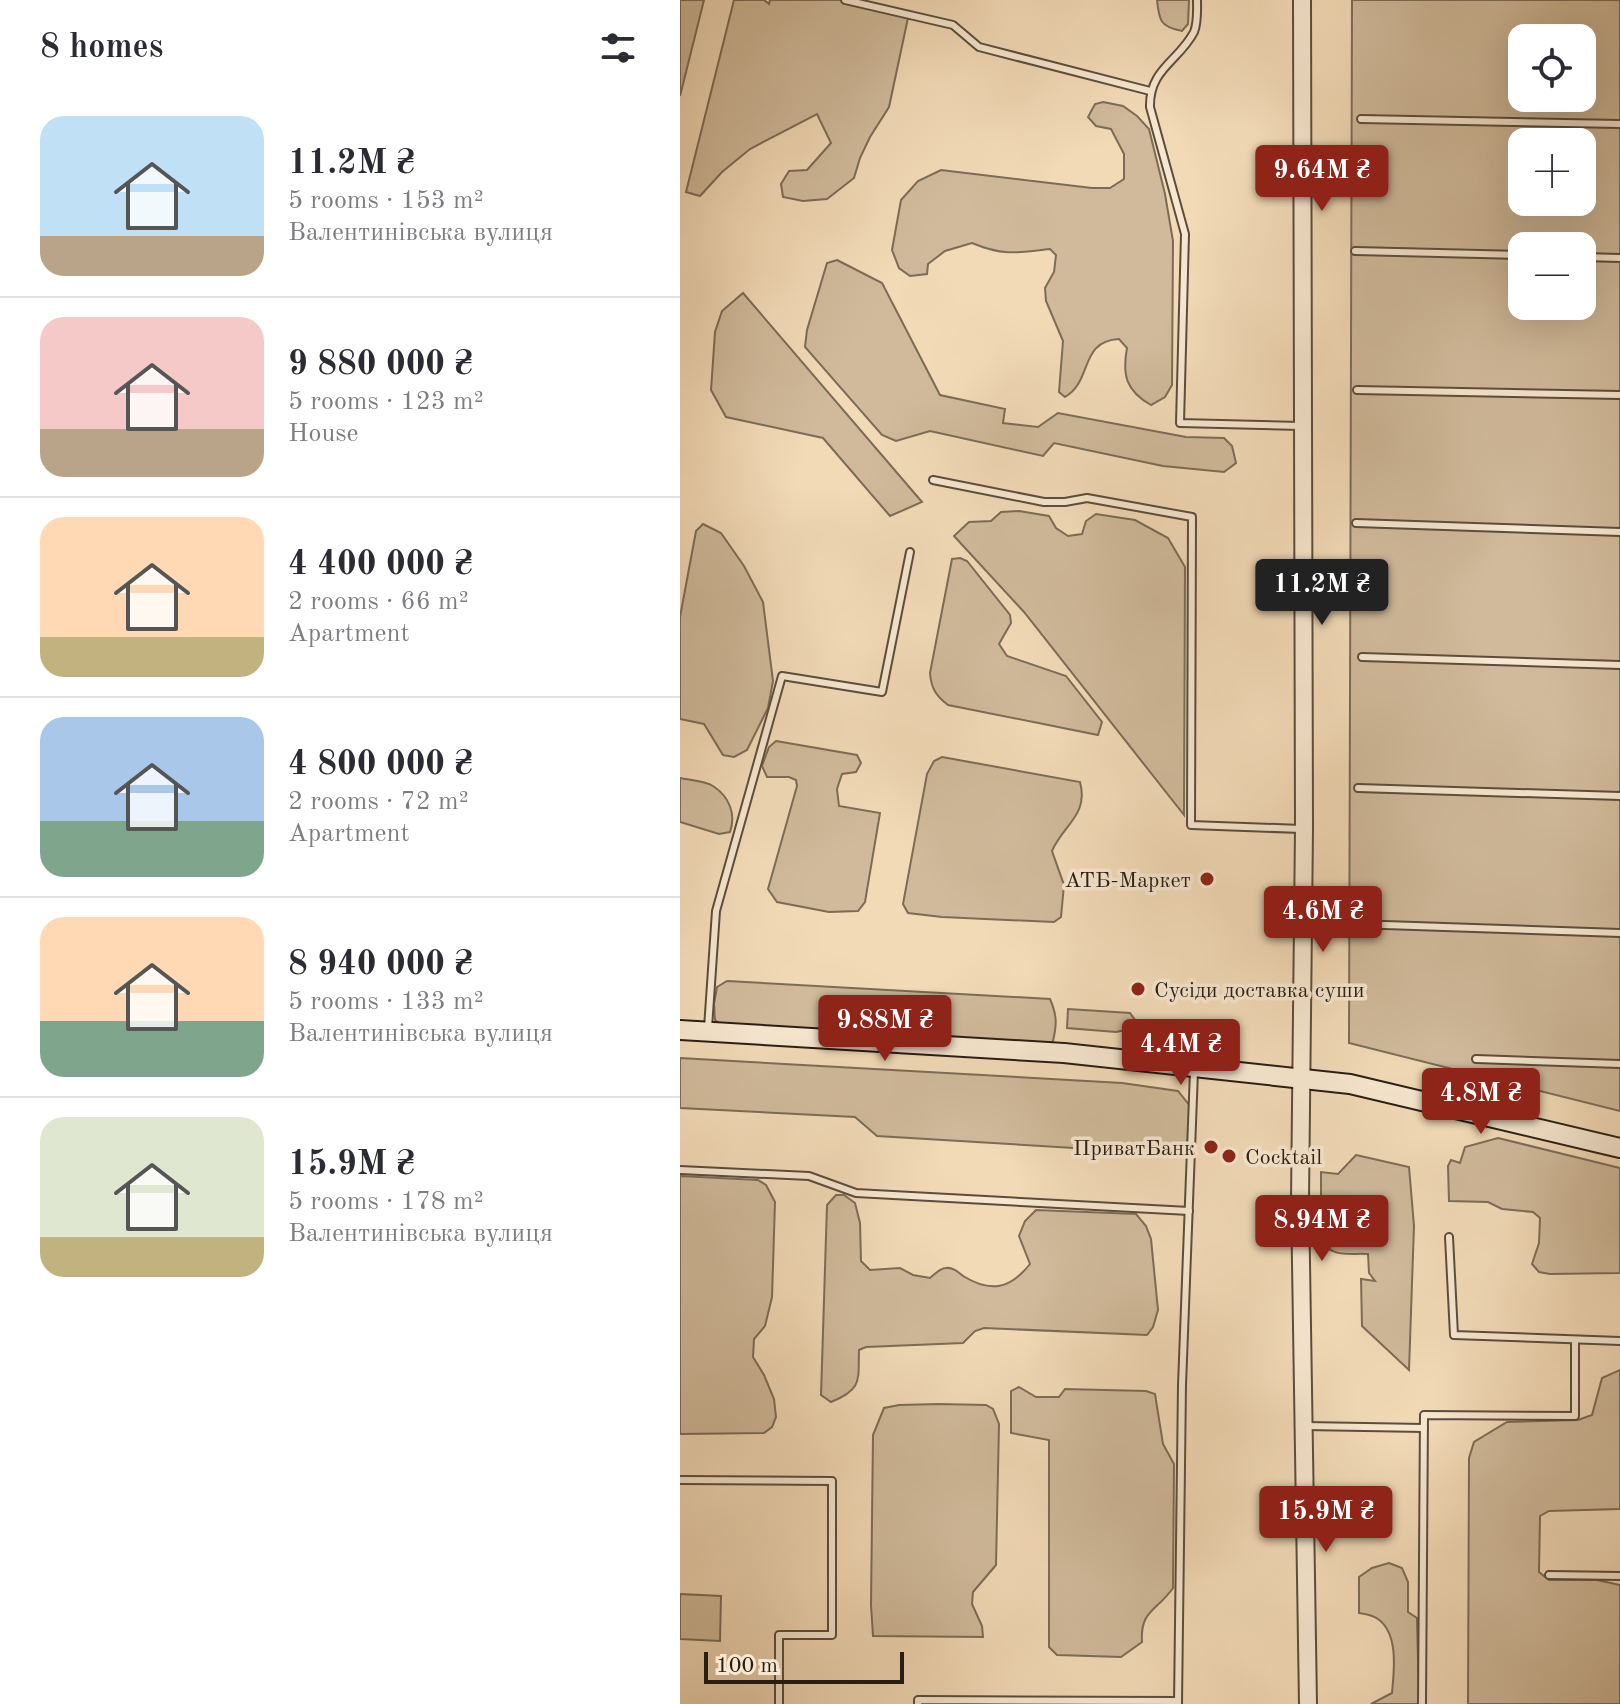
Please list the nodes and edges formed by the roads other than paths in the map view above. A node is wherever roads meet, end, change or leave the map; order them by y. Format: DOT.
graph roads {
  1 [pos="845,0"];
  2 [pos="1197,0"];
  3 [pos="1303,0"];
  4 [pos="1150,91"];
  5 [pos="1361,119"];
  6 [pos="1620,124"];
  7 [pos="1355,251"];
  8 [pos="1508,255"];
  9 [pos="1596,257"];
  10 [pos="1620,258"];
  11 [pos="1357,390"];
  12 [pos="1620,395"];
  13 [pos="1302,426"];
  14 [pos="933,480"];
  15 [pos="1356,523"];
  16 [pos="1620,532"];
  17 [pos="910,552"];
  18 [pos="1362,657"];
  19 [pos="1620,665"];
  20 [pos="1358,788"];
  21 [pos="1620,796"];
  22 [pos="1304,829"];
  23 [pos="1355,924"];
  24 [pos="1620,933"];
  25 [pos="680,1030"];
  26 [pos="708,1032"];
  27 [pos="1476,1059"];
  28 [pos="1620,1064"];
  29 [pos="1194,1067"];
  30 [pos="1301,1078"];
  31 [pos="1620,1148"];
  32 [pos="680,1170"];
  33 [pos="1189,1211"];
  34 [pos="1449,1237"];
  35 [pos="1575,1340"];
  36 [pos="1620,1341"];
  37 [pos="1305,1426"];
  38 [pos="1424,1428"];
  39 [pos="680,1480"];
  40 [pos="1549,1575"];
  41 [pos="1620,1576"];
  42 [pos="1010,1702"];
  43 [pos="1178,1702"];
  44 [pos="779,1704"];
  45 [pos="918,1704"];
  46 [pos="1308,1704"];
  47 [pos="1422,1704"];
  1 -- 4 [label="lane"];
  2 -- 4 [label="lane"];
  3 -- 13 [label="street"];
  4 -- 13 [label="lane"];
  5 -- 6 [label="lane"];
  7 -- 8 [label="lane"];
  9 -- 10 [label="lane"];
  11 -- 12 [label="lane"];
  13 -- 22 [label="street"];
  14 -- 22 [label="lane"];
  15 -- 16 [label="lane"];
  17 -- 26 [label="lane"];
  18 -- 19 [label="lane"];
  20 -- 21 [label="lane"];
  22 -- 30 [label="street"];
  23 -- 24 [label="lane"];
  25 -- 26 [label="main road"];
  26 -- 29 [label="main road"];
  27 -- 28 [label="lane"];
  29 -- 30 [label="main road"];
  29 -- 33 [label="lane"];
  30 -- 31 [label="main road"];
  30 -- 37 [label="street"];
  32 -- 33 [label="lane"];
  33 -- 43 [label="lane"];
  34 -- 35 [label="lane"];
  35 -- 36 [label="lane"];
  35 -- 38 [label="lane"];
  37 -- 38 [label="lane"];
  37 -- 46 [label="street"];
  38 -- 47 [label="lane"];
  39 -- 44 [label="lane"];
  40 -- 41 [label="lane"];
  42 -- 43 [label="lane"];
  42 -- 45 [label="lane"];
}
